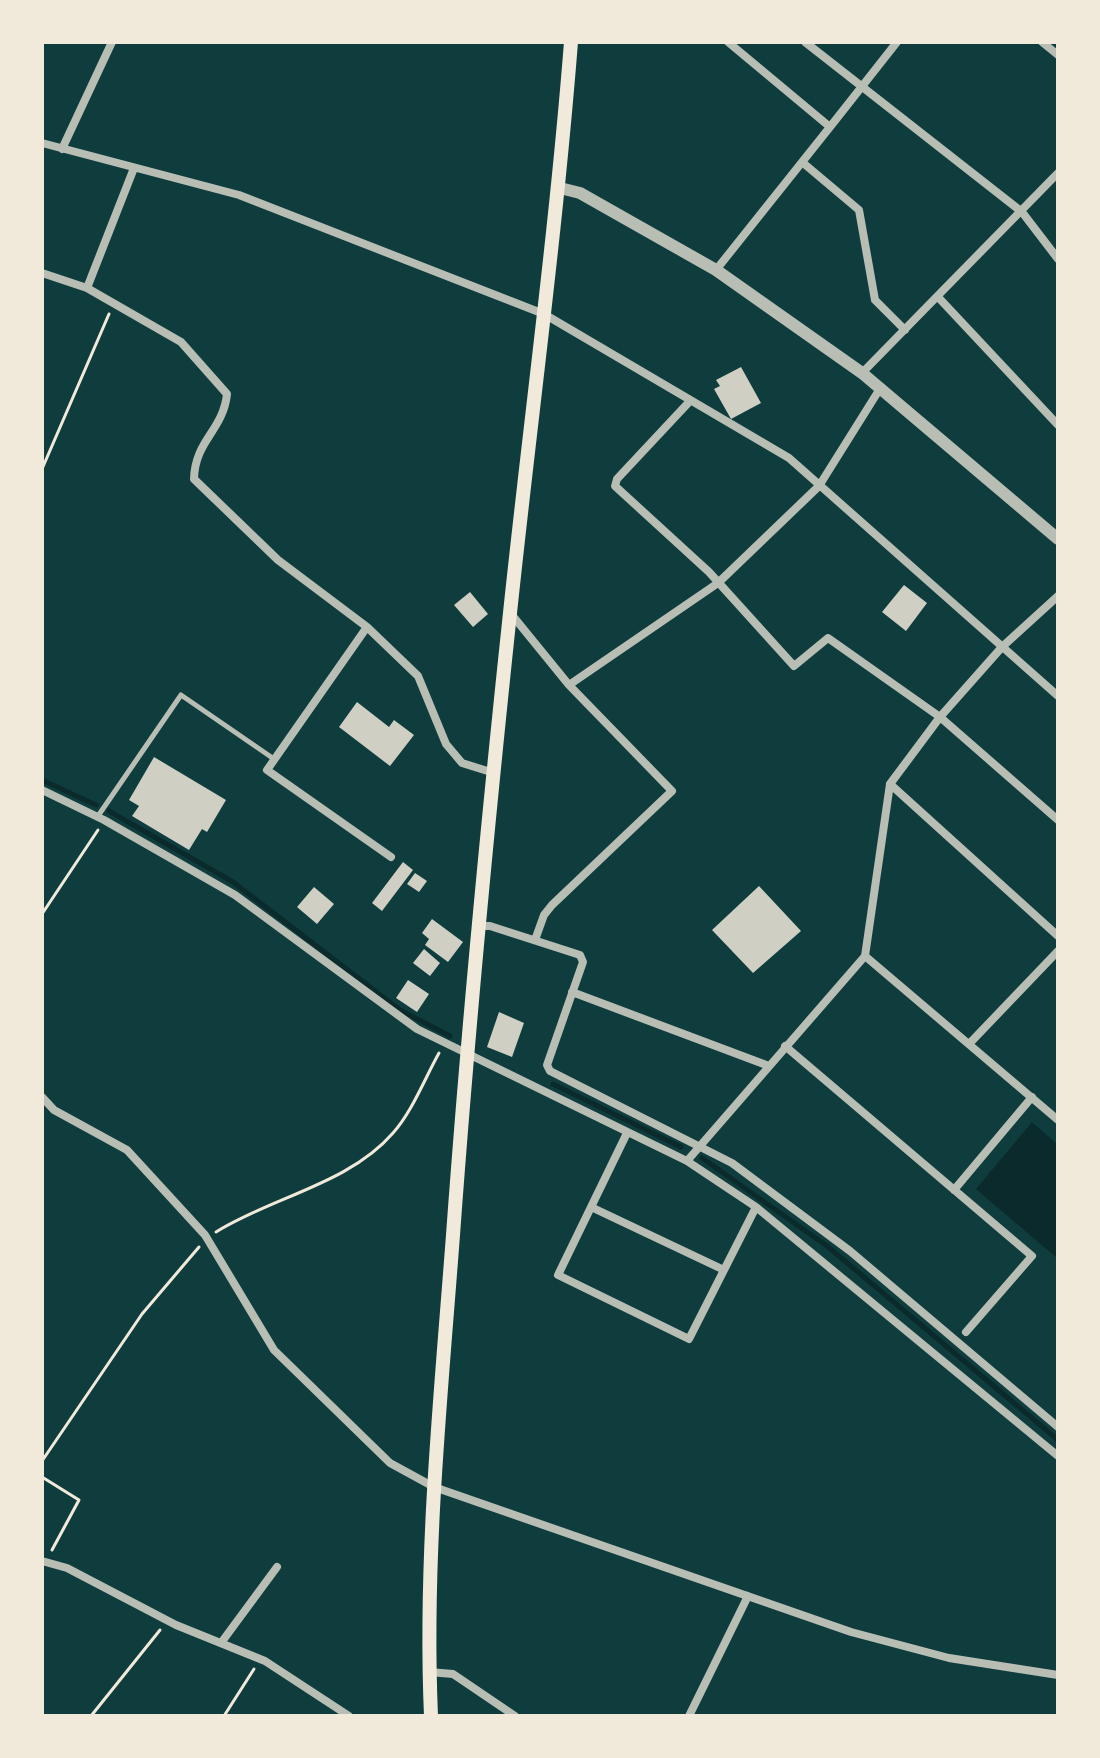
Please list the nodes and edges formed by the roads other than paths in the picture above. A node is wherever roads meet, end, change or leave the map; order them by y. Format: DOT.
graph roads {
  1 [pos="112,42"];
  2 [pos="571,42"];
  3 [pos="728,42"];
  4 [pos="805,42"];
  5 [pos="897,42"];
  6 [pos="1042,42"];
  7 [pos="1058,55"];
  8 [pos="861,88"];
  9 [pos="830,127"];
  10 [pos="42,143"];
  11 [pos="62,149"];
  12 [pos="802,162"];
  13 [pos="134,168"];
  14 [pos="1058,173"];
  15 [pos="560,188"];
  16 [pos="1022,212"];
  17 [pos="1058,259"];
  18 [pos="716,270"];
  19 [pos="42,273"];
  20 [pos="87,288"];
  21 [pos="938,297"];
  22 [pos="544,314"];
  23 [pos="905,330"];
  24 [pos="862,373"];
  25 [pos="881,387"];
  26 [pos="690,401"];
  27 [pos="1058,425"];
  28 [pos="819,486"];
  29 [pos="1058,539"];
  30 [pos="718,583"];
  31 [pos="1058,596"];
  32 [pos="510,614"];
  33 [pos="367,627"];
  34 [pos="1002,647"];
  35 [pos="569,685"];
  36 [pos="1058,696"];
  37 [pos="940,717"];
  38 [pos="274,759"];
  39 [pos="494,773"];
  40 [pos="890,784"];
  41 [pos="42,790"];
  42 [pos="101,819"];
  43 [pos="1058,820"];
  44 [pos="391,857"];
  45 [pos="479,926"];
  46 [pos="1058,936"];
  47 [pos="535,940"];
  48 [pos="1058,951"];
  49 [pos="865,956"];
  50 [pos="572,992"];
  51 [pos="969,1044"];
  52 [pos="785,1046"];
  53 [pos="467,1054"];
  54 [pos="769,1066"];
  55 [pos="42,1097"];
  56 [pos="1032,1097"];
  57 [pos="1058,1120"];
  58 [pos="627,1133"];
  59 [pos="699,1144"];
  60 [pos="687,1161"];
  61 [pos="954,1190"];
  62 [pos="591,1207"];
  63 [pos="756,1207"];
  64 [pos="724,1270"];
  65 [pos="966,1332"];
  66 [pos="1058,1427"];
  67 [pos="1058,1456"];
  68 [pos="434,1487"];
  69 [pos="44,1562"];
  70 [pos="277,1567"];
  71 [pos="748,1596"];
  72 [pos="221,1643"];
  73 [pos="429,1672"];
  74 [pos="1058,1675"];
  75 [pos="349,1716"];
  76 [pos="431,1716"];
  77 [pos="515,1716"];
  78 [pos="689,1716"];
  1 -- 11 [label="street"];
  2 -- 15 [label="main road"];
  3 -- 9 [label="street"];
  4 -- 8 [label="street"];
  5 -- 8 [label="street"];
  6 -- 7 [label="street"];
  8 -- 9 [label="street"];
  8 -- 16 [label="street"];
  9 -- 12 [label="street"];
  10 -- 11 [label="street"];
  11 -- 13 [label="street"];
  12 -- 18 [label="street"];
  12 -- 23 [label="street"];
  13 -- 20 [label="street"];
  13 -- 22 [label="street"];
  14 -- 16 [label="street"];
  15 -- 18 [label="street"];
  15 -- 22 [label="main road"];
  16 -- 17 [label="street"];
  16 -- 21 [label="street"];
  18 -- 24 [label="street"];
  19 -- 20 [label="street"];
  20 -- 33 [label="street"];
  21 -- 23 [label="street"];
  21 -- 27 [label="street"];
  22 -- 26 [label="street"];
  22 -- 32 [label="main road"];
  23 -- 24 [label="street"];
  24 -- 25 [label="street"];
  25 -- 28 [label="street"];
  25 -- 29 [label="street"];
  26 -- 28 [label="street"];
  26 -- 30 [label="street"];
  28 -- 30 [label="street"];
  28 -- 34 [label="street"];
  30 -- 35 [label="street"];
  30 -- 37 [label="street"];
  31 -- 34 [label="street"];
  32 -- 35 [label="street"];
  32 -- 39 [label="main road"];
  33 -- 38 [label="street"];
  33 -- 39 [label="street"];
  34 -- 36 [label="street"];
  34 -- 37 [label="street"];
  35 -- 47 [label="street"];
  37 -- 40 [label="street"];
  37 -- 43 [label="street"];
  38 -- 42 [label="lane"];
  38 -- 44 [label="street"];
  39 -- 45 [label="main road"];
  40 -- 46 [label="street"];
  40 -- 49 [label="street"];
  41 -- 42 [label="street"];
  42 -- 53 [label="street"];
  45 -- 47 [label="street"];
  45 -- 53 [label="main road"];
  47 -- 50 [label="street"];
  48 -- 51 [label="street"];
  49 -- 51 [label="street"];
  49 -- 52 [label="street"];
  50 -- 54 [label="street"];
  50 -- 59 [label="street"];
  51 -- 56 [label="street"];
  52 -- 54 [label="street"];
  52 -- 61 [label="street"];
  53 -- 58 [label="street"];
  53 -- 68 [label="main road"];
  54 -- 59 [label="street"];
  55 -- 68 [label="street"];
  56 -- 57 [label="street"];
  56 -- 61 [label="street"];
  58 -- 60 [label="street"];
  58 -- 62 [label="street"];
  59 -- 60 [label="street"];
  59 -- 66 [label="street"];
  60 -- 63 [label="street"];
  61 -- 65 [label="street"];
  62 -- 64 [label="street"];
  62 -- 64 [label="street"];
  63 -- 64 [label="street"];
  63 -- 67 [label="street"];
  68 -- 71 [label="street"];
  68 -- 73 [label="main road"];
  69 -- 72 [label="street"];
  70 -- 72 [label="street"];
  71 -- 74 [label="street"];
  71 -- 78 [label="street"];
  72 -- 75 [label="street"];
  73 -- 76 [label="main road"];
  73 -- 77 [label="street"];
}
